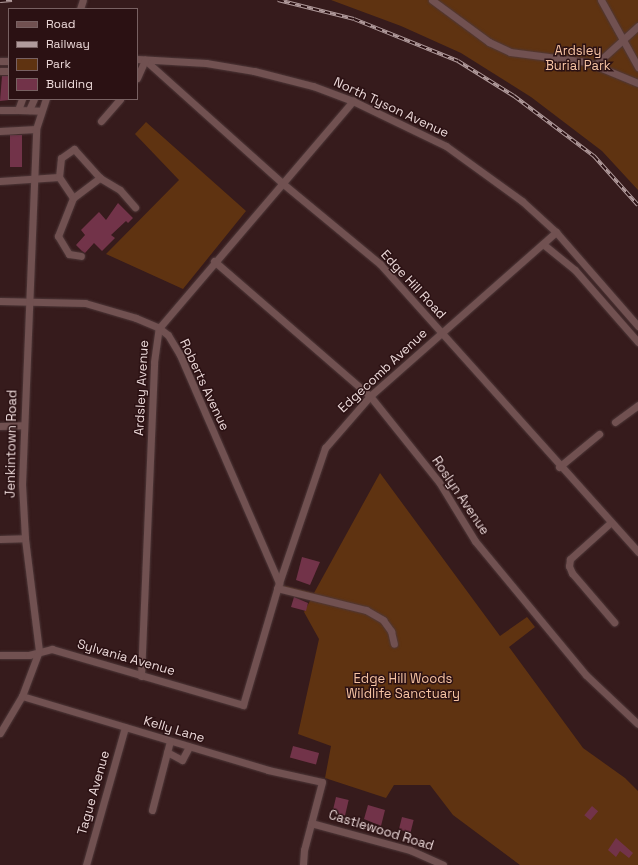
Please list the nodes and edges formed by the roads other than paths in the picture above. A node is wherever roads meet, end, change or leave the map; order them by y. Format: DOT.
graph roads {
  1 [pos="432,0"];
  2 [pos="601,0"];
  3 [pos="638,26"];
  4 [pos="624,39"];
  5 [pos="138,59"];
  6 [pos="145,60"];
  7 [pos="595,65"];
  8 [pos="638,67"];
  9 [pos="138,76"];
  10 [pos="638,83"];
  11 [pos="21,100"];
  12 [pos="34,100"];
  13 [pos="46,100"];
  14 [pos="119,100"];
  15 [pos="353,101"];
  16 [pos="0,110"];
  17 [pos="18,110"];
  18 [pos="30,110"];
  19 [pos="41,111"];
  20 [pos="101,121"];
  21 [pos="36,129"];
  22 [pos="0,131"];
  23 [pos="59,177"];
  24 [pos="100,178"];
  25 [pos="0,181"];
  26 [pos="33,181"];
  27 [pos="281,182"];
  28 [pos="73,198"];
  29 [pos="135,207"];
  30 [pos="556,232"];
  31 [pos="543,244"];
  32 [pos="81,256"];
  33 [pos="214,261"];
  34 [pos="607,289"];
  35 [pos="30,300"];
  36 [pos="0,301"];
  37 [pos="615,313"];
  38 [pos="638,326"];
  39 [pos="159,328"];
  40 [pos="441,332"];
  41 [pos="638,342"];
  42 [pos="370,396"];
  43 [pos="638,405"];
  44 [pos="615,422"];
  45 [pos="23,425"];
  46 [pos="0,426"];
  47 [pos="599,434"];
  48 [pos="559,467"];
  49 [pos="610,523"];
  50 [pos="25,538"];
  51 [pos="0,539"];
  52 [pos="638,552"];
  53 [pos="278,586"];
  54 [pos="614,622"];
  55 [pos="394,644"];
  56 [pos="39,651"];
  57 [pos="0,655"];
  58 [pos="141,676"];
  59 [pos="22,696"];
  60 [pos="243,705"];
  61 [pos="638,724"];
  62 [pos="125,728"];
  63 [pos="0,733"];
  64 [pos="170,741"];
  65 [pos="189,747"];
  66 [pos="167,752"];
  67 [pos="152,810"];
  68 [pos="311,823"];
  69 [pos="86,865"];
  70 [pos="303,865"];
  71 [pos="443,865"];
  1 -- 7 [label="street"];
  2 -- 4 [label="street"];
  3 -- 4 [label="street"];
  4 -- 7 [label="street"];
  4 -- 8 [label="street"];
  5 -- 6 [label="street, North Tyson Avenue"];
  6 -- 9 [label="street"];
  6 -- 15 [label="street, North Tyson Avenue"];
  6 -- 27 [label="street, Edge Hill Road"];
  7 -- 10 [label="street"];
  11 -- 17 [label="street"];
  12 -- 18 [label="street"];
  13 -- 19 [label="street, Jenkintown Road"];
  14 -- 20 [label="street"];
  15 -- 27 [label="street, Ardsley Avenue"];
  15 -- 30 [label="street, North Tyson Avenue"];
  16 -- 17 [label="street"];
  17 -- 18 [label="street"];
  18 -- 19 [label="street"];
  19 -- 21 [label="street, Jenkintown Road"];
  21 -- 22 [label="street"];
  21 -- 26 [label="street, Jenkintown Road"];
  23 -- 24 [label="street"];
  23 -- 26 [label="street"];
  23 -- 28 [label="street"];
  24 -- 28 [label="street"];
  24 -- 29 [label="street"];
  25 -- 26 [label="street"];
  26 -- 35 [label="street, Jenkintown Road"];
  27 -- 33 [label="street, Ardsley Avenue"];
  27 -- 40 [label="street, Edge Hill Road"];
  28 -- 32 [label="street"];
  30 -- 31 [label="street, Edgecomb Avenue"];
  30 -- 34 [label="street, North Tyson Avenue"];
  31 -- 37 [label="street, North Tyson Avenue"];
  31 -- 40 [label="street, Edgecomb Avenue"];
  33 -- 39 [label="street, Ardsley Avenue"];
  33 -- 42 [label="street, Roslyn Avenue"];
  34 -- 37 [label="street, North Tyson Avenue"];
  34 -- 38 [label="street, North Tyson Avenue"];
  35 -- 36 [label="street, Roberts Avenue"];
  35 -- 39 [label="street, Roberts Avenue"];
  35 -- 45 [label="street, Jenkintown Road"];
  37 -- 41 [label="street, North Tyson Avenue"];
  39 -- 53 [label="street, Roberts Avenue"];
  39 -- 58 [label="street, Ardsley Avenue"];
  40 -- 42 [label="street, Edgecomb Avenue"];
  40 -- 48 [label="street, Edge Hill Road"];
  42 -- 53 [label="street, Edgecomb Avenue"];
  42 -- 61 [label="street, Roslyn Avenue"];
  43 -- 44 [label="street"];
  45 -- 46 [label="street"];
  45 -- 50 [label="street, Jenkintown Road"];
  47 -- 48 [label="street"];
  48 -- 49 [label="street, Edge Hill Road"];
  49 -- 52 [label="street, Edge Hill Road"];
  49 -- 54 [label="street"];
  50 -- 51 [label="street"];
  50 -- 56 [label="street, Jenkintown Road"];
  53 -- 55 [label="street"];
  53 -- 60 [label="street, Edgecomb Avenue"];
  56 -- 57 [label="street, Sylvania Avenue"];
  56 -- 58 [label="street, Sylvania Avenue"];
  56 -- 59 [label="street, Jenkintown Road"];
  58 -- 60 [label="street, Sylvania Avenue"];
  59 -- 62 [label="street, Kelly Lane"];
  59 -- 63 [label="street, Jenkintown Road"];
  62 -- 64 [label="street, Kelly Lane"];
  62 -- 69 [label="street, Tague Avenue"];
  64 -- 65 [label="street, Kelly Lane"];
  64 -- 66 [label="street"];
  65 -- 66 [label="street"];
  65 -- 68 [label="street, Kelly Lane"];
  66 -- 67 [label="street"];
  68 -- 70 [label="street"];
  68 -- 71 [label="street, Castlewood Road"];
}
